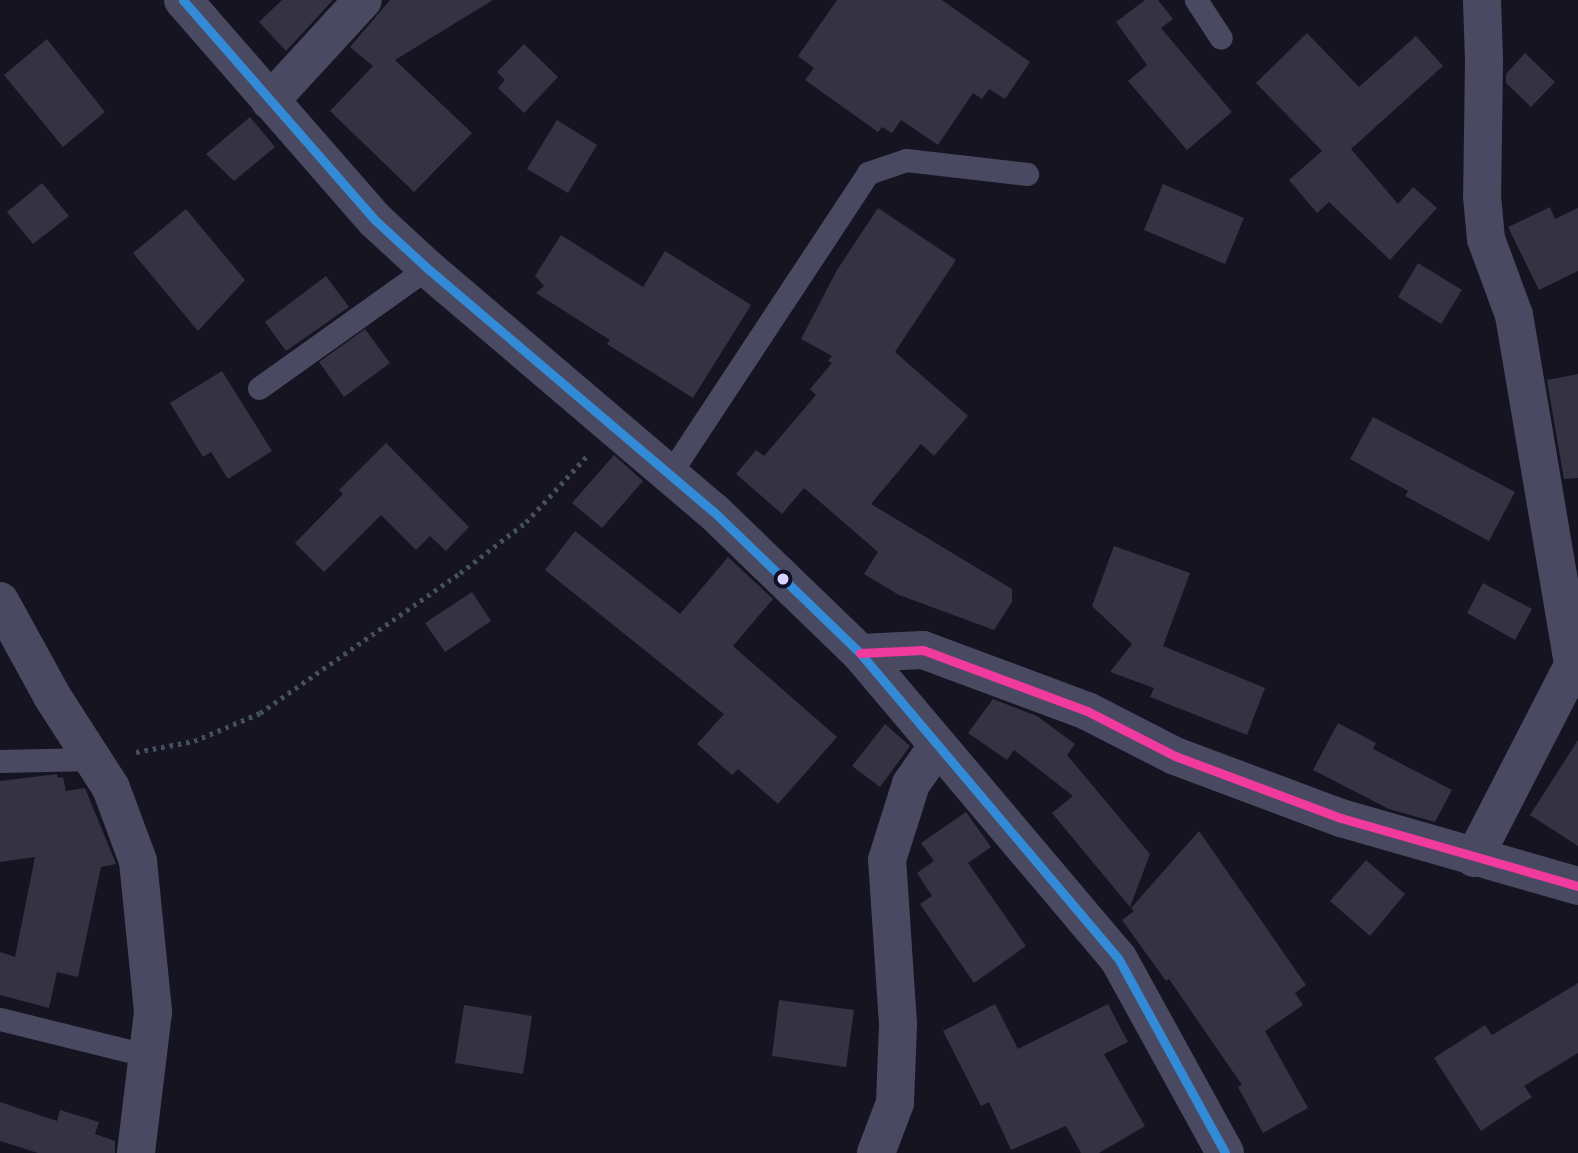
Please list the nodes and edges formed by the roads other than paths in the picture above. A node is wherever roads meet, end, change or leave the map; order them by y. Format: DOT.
graph roads {
  1 [pos="183,0"];
  2 [pos="363,0"];
  3 [pos="1196,0"];
  4 [pos="1482,0"];
  5 [pos="1221,38"];
  6 [pos="270,101"];
  7 [pos="1027,174"];
  8 [pos="426,268"];
  9 [pos="259,388"];
  10 [pos="669,475"];
  11 [pos="0,601"];
  12 [pos="860,653"];
  13 [pos="1576,665"];
  14 [pos="938,745"];
  15 [pos="93,760"];
  16 [pos="0,761"];
  17 [pos="1474,859"];
  18 [pos="1578,886"];
  19 [pos="0,1019"];
  20 [pos="149,1056"];
  21 [pos="136,1153"];
  22 [pos="876,1153"];
  23 [pos="1225,1153"];
  1 -- 6 [label="street"];
  2 -- 6 [label="street"];
  3 -- 5 [label="lane"];
  4 -- 13 [label="street"];
  6 -- 8 [label="street"];
  7 -- 10 [label="lane"];
  8 -- 9 [label="lane"];
  8 -- 10 [label="street"];
  10 -- 12 [label="street"];
  11 -- 15 [label="street"];
  12 -- 14 [label="street"];
  12 -- 17 [label="street"];
  13 -- 17 [label="street"];
  14 -- 22 [label="street"];
  14 -- 23 [label="street"];
  15 -- 16 [label="lane"];
  15 -- 20 [label="street"];
  17 -- 18 [label="street"];
  19 -- 20 [label="lane"];
  20 -- 21 [label="street"];
}
